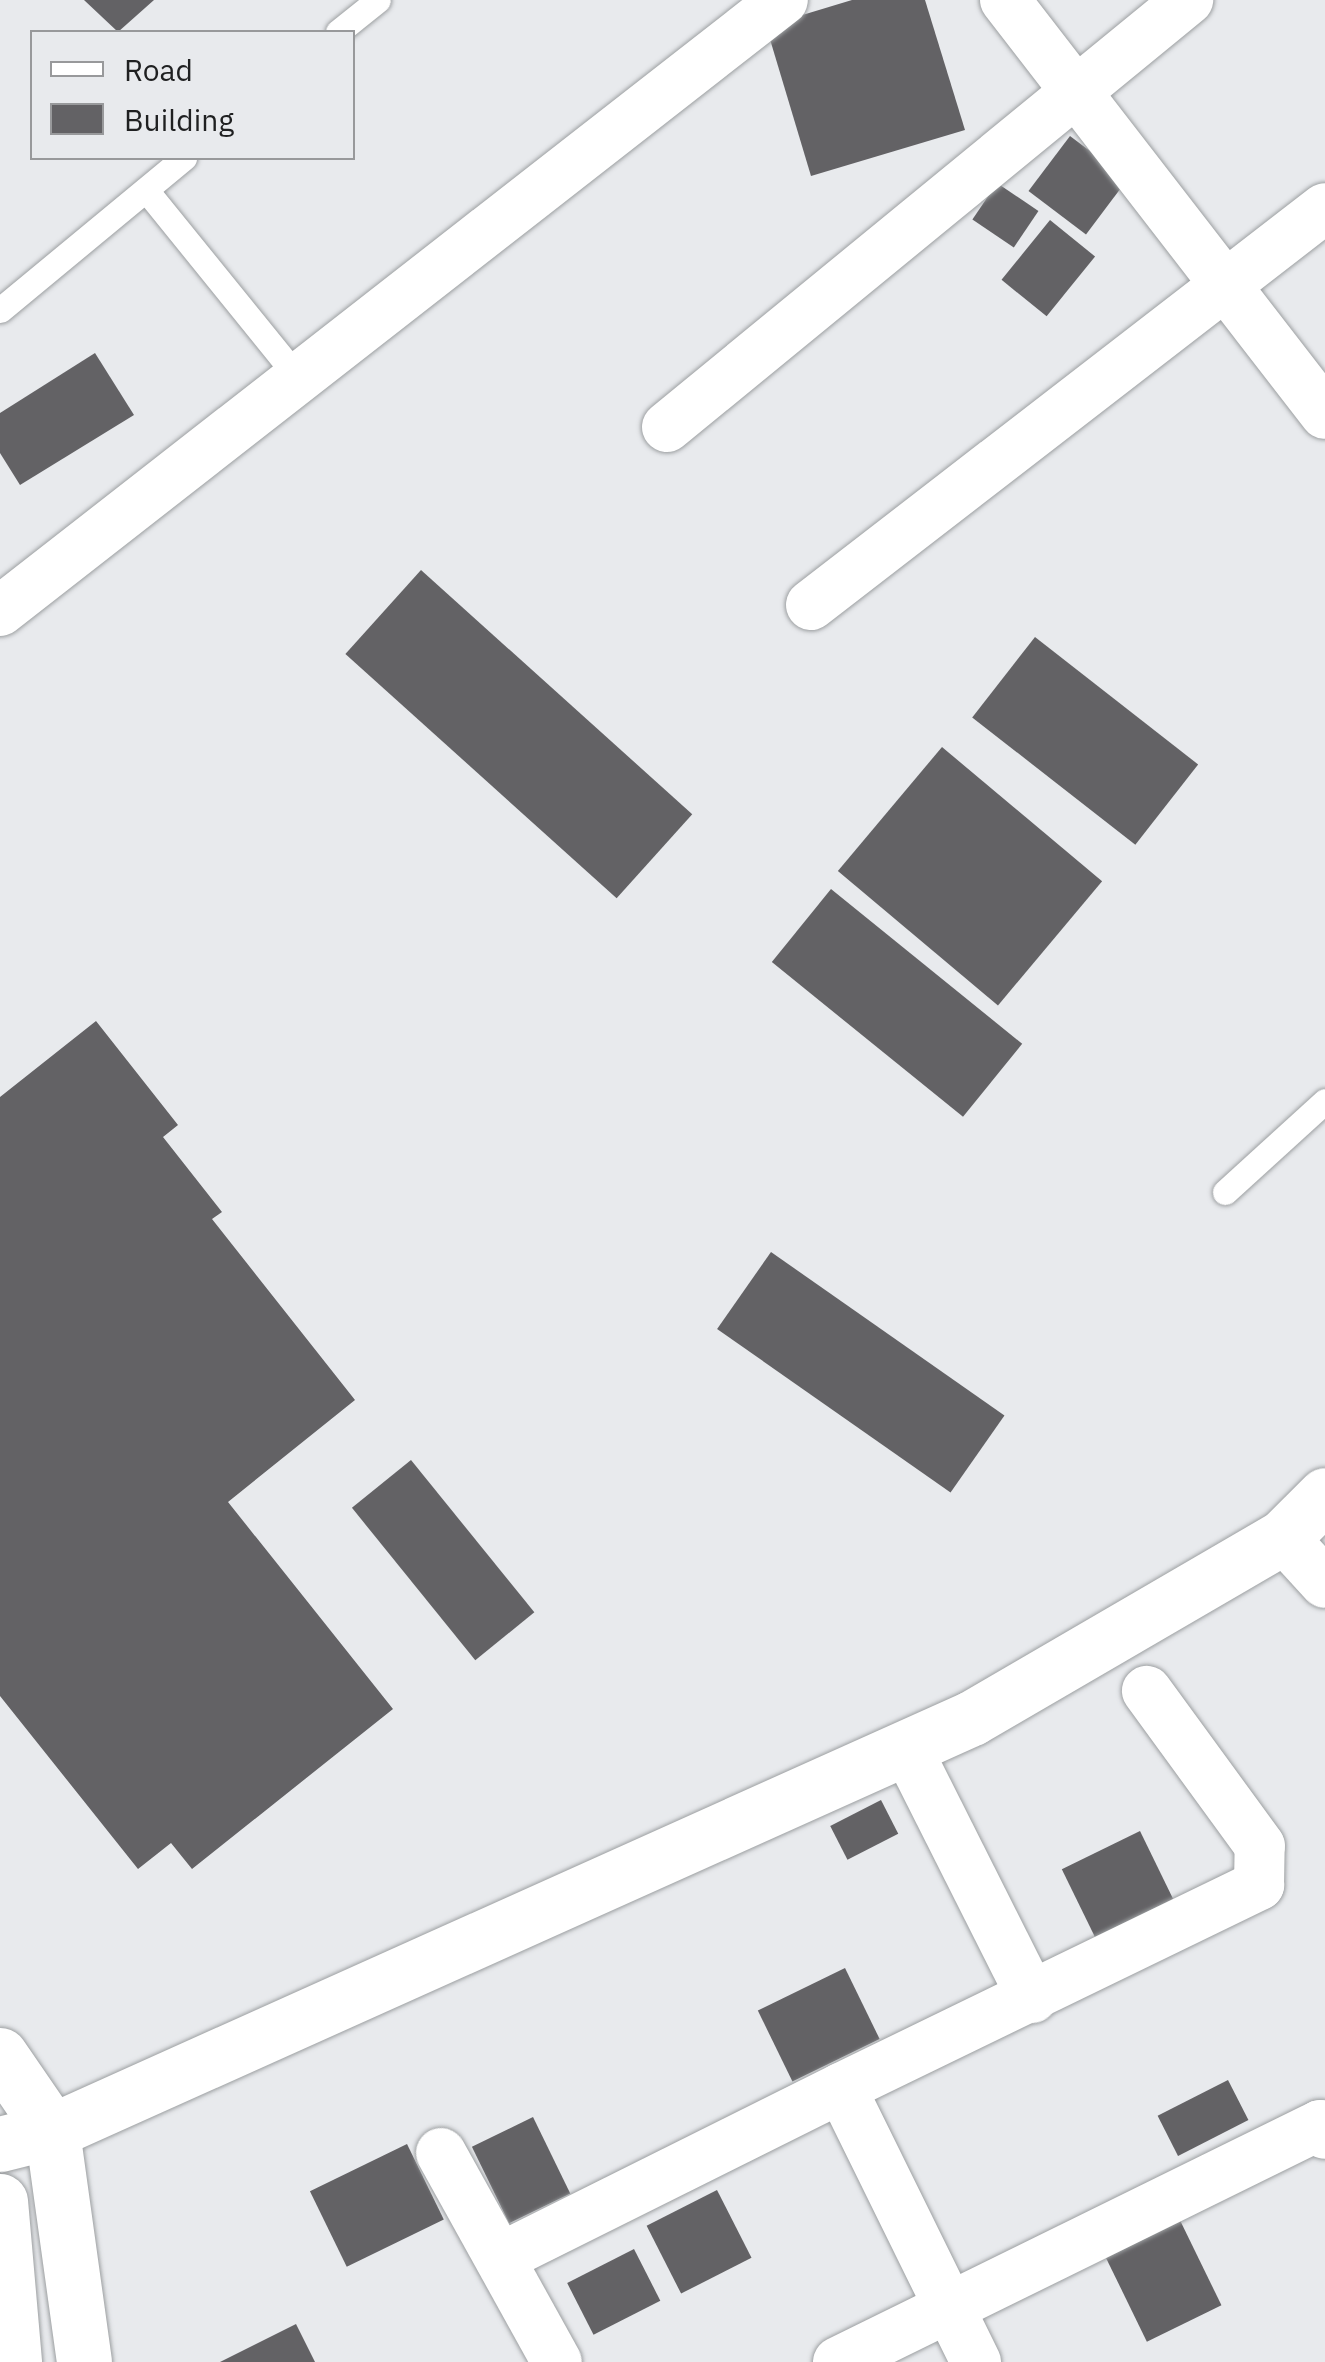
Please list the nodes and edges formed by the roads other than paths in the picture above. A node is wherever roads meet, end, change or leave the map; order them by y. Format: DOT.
graph roads {
  1 [pos="378,0"];
  2 [pos="783,0"];
  3 [pos="1006,0"];
  4 [pos="1188,0"];
  5 [pos="340,30"];
  6 [pos="1073,90"];
  7 [pos="182,160"];
  8 [pos="146,190"];
  9 [pos="1325,208"];
  10 [pos="1225,286"];
  11 [pos="0,310"];
  12 [pos="300,380"];
  13 [pos="1325,414"];
  14 [pos="667,427"];
  15 [pos="811,605"];
  16 [pos="0,611"];
  17 [pos="1325,1101"];
  18 [pos="1225,1192"];
  19 [pos="1325,1495"];
  20 [pos="1283,1537"];
  21 [pos="1325,1582"];
  22 [pos="1147,1691"];
  23 [pos="906,1747"];
  24 [pos="1032,1998"];
  25 [pos="0,2055"];
  26 [pos="841,2088"];
  27 [pos="52,2131"];
  28 [pos="1325,2134"];
  29 [pos="0,2144"];
  30 [pos="441,2154"];
  31 [pos="0,2201"];
  32 [pos="500,2258"];
  33 [pos="949,2307"];
  34 [pos="14,2362"];
  35 [pos="84,2362"];
  36 [pos="558,2362"];
  37 [pos="838,2362"];
  38 [pos="976,2362"];
  1 -- 5 [label="lane"];
  2 -- 12 [label="street"];
  3 -- 6 [label="street"];
  4 -- 6 [label="street"];
  6 -- 10 [label="street"];
  6 -- 14 [label="street"];
  7 -- 8 [label="lane"];
  8 -- 11 [label="lane"];
  8 -- 12 [label="lane"];
  9 -- 10 [label="street"];
  10 -- 13 [label="street"];
  10 -- 15 [label="street"];
  12 -- 16 [label="street"];
  17 -- 18 [label="lane"];
  19 -- 20 [label="main road"];
  20 -- 21 [label="street"];
  20 -- 23 [label="main road"];
  22 -- 24 [label="street"];
  23 -- 24 [label="street"];
  23 -- 27 [label="main road"];
  24 -- 26 [label="street"];
  25 -- 27 [label="main road"];
  26 -- 32 [label="street"];
  26 -- 33 [label="street"];
  27 -- 29 [label="main road"];
  27 -- 35 [label="main road"];
  28 -- 33 [label="street"];
  30 -- 32 [label="street"];
  31 -- 34 [label="main road"];
  32 -- 36 [label="street"];
  33 -- 37 [label="street"];
  33 -- 38 [label="street"];
}
